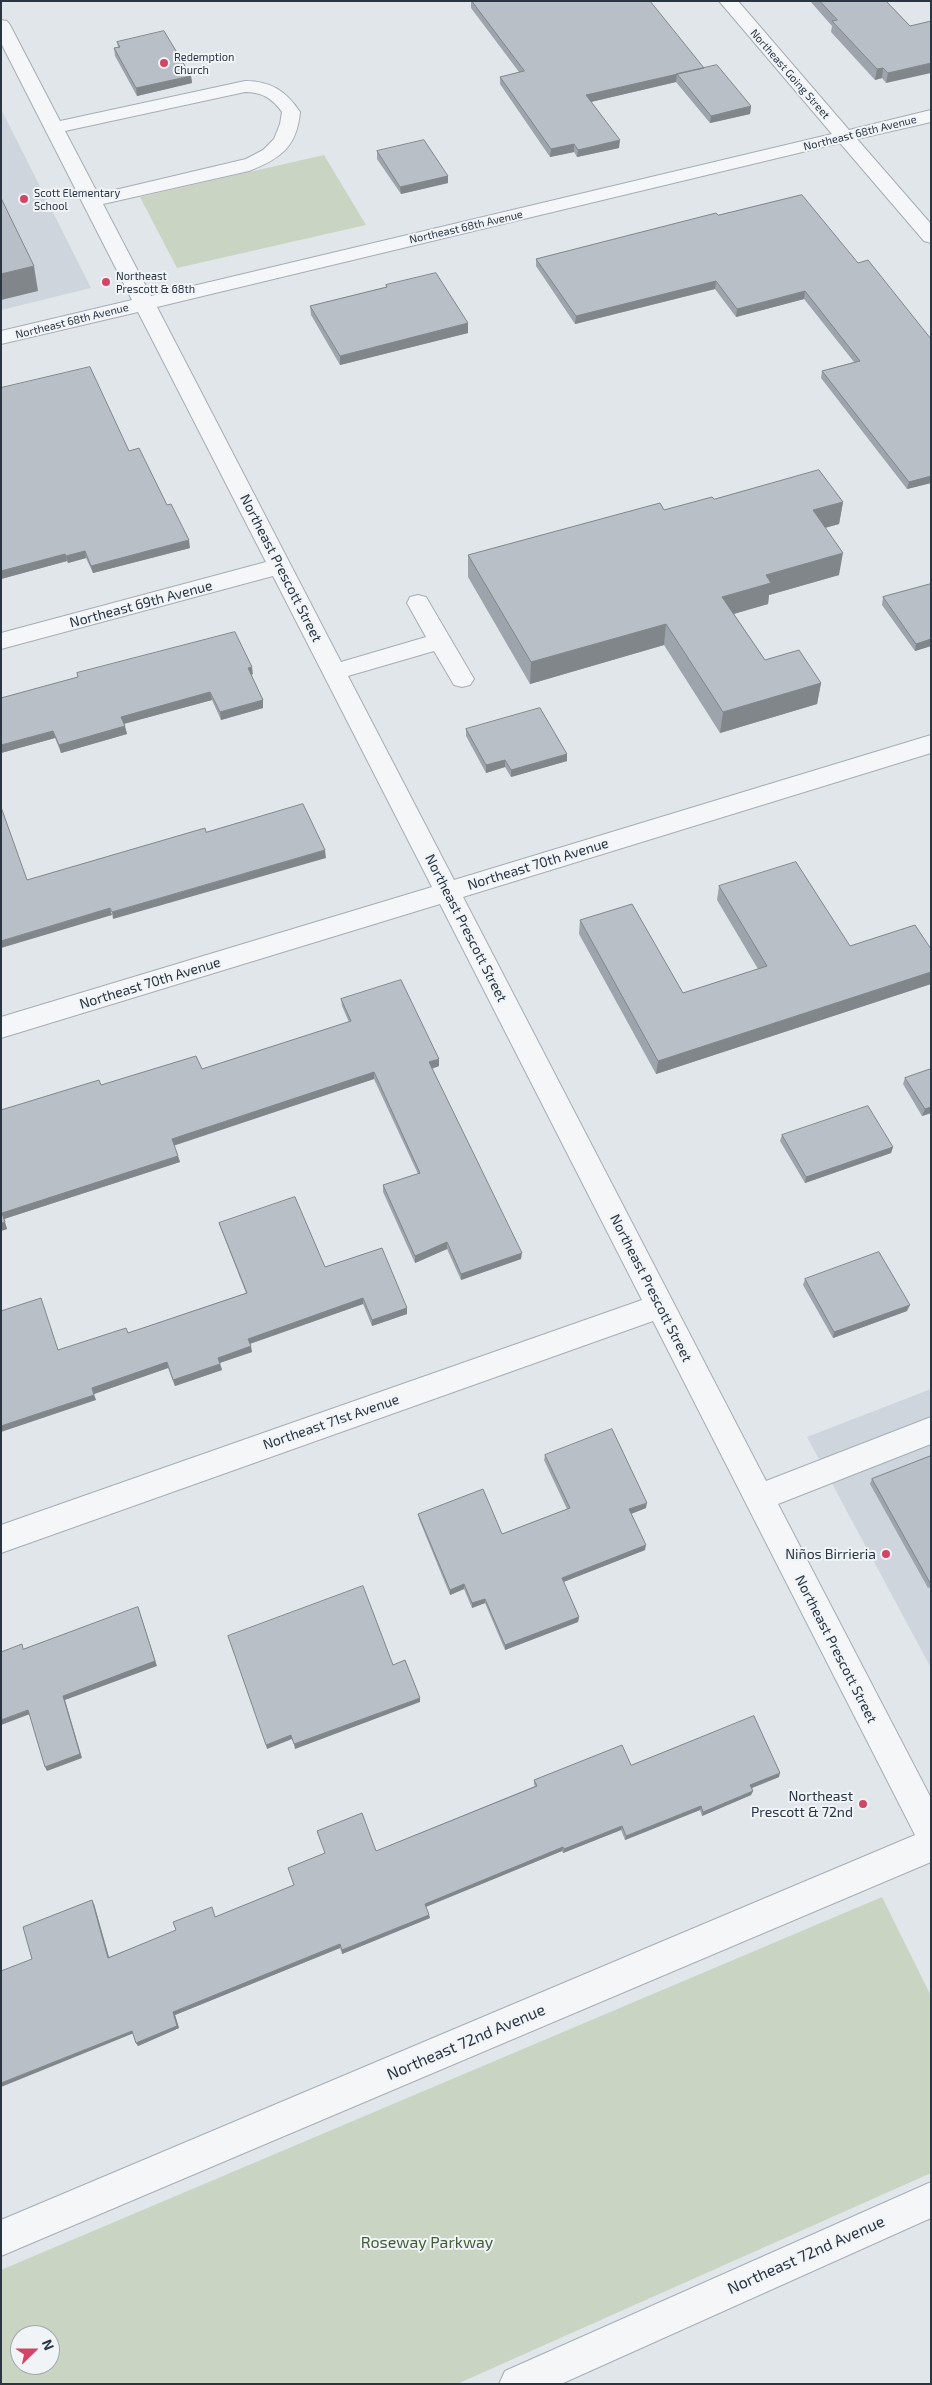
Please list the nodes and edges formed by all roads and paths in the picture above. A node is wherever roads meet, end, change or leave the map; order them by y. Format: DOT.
graph roads {
  1 [pos="728,1"];
  2 [pos="1,25"];
  3 [pos="931,116"];
  4 [pos="54,128"];
  5 [pos="845,137"];
  6 [pos="92,202"];
  7 [pos="931,237"];
  8 [pos="145,304"];
  9 [pos="1,338"];
  10 [pos="280,566"];
  11 [pos="418,603"];
  12 [pos="1,641"];
  13 [pos="440,641"];
  14 [pos="334,672"];
  15 [pos="462,679"];
  16 [pos="931,744"];
  17 [pos="447,892"];
  18 [pos="1,1028"];
  19 [pos="660,1306"];
  20 [pos="931,1430"];
  21 [pos="759,1498"];
  22 [pos="1,1539"];
  23 [pos="931,1832"];
  24 [pos="931,1845"];
  25 [pos="931,2200"];
  26 [pos="1,2238"];
  27 [pos="518,2384"];
  1 -- 5 [label="street, Northeast Going Street"];
  2 -- 4 [label="street, Northeast Prescott Street"];
  3 -- 5 [label="street, Northeast 68th Avenue"];
  4 -- 6 [label="street, Northeast Prescott Street"];
  4 -- 6 [label="street"];
  5 -- 7 [label="street, Northeast Going Street"];
  5 -- 8 [label="street, Northeast 68th Avenue"];
  6 -- 8 [label="street, Northeast Prescott Street"];
  8 -- 9 [label="street, Northeast 68th Avenue"];
  8 -- 10 [label="street, Northeast Prescott Street"];
  10 -- 12 [label="street, Northeast 69th Avenue"];
  10 -- 14 [label="street, Northeast Prescott Street"];
  11 -- 13 [label="street"];
  13 -- 14 [label="street"];
  13 -- 15 [label="street"];
  14 -- 17 [label="street, Northeast Prescott Street"];
  16 -- 17 [label="street, Northeast 70th Avenue"];
  17 -- 18 [label="street, Northeast 70th Avenue"];
  17 -- 19 [label="street, Northeast Prescott Street"];
  19 -- 21 [label="street, Northeast Prescott Street"];
  19 -- 22 [label="street, Northeast 71st Avenue"];
  20 -- 21 [label="street"];
  21 -- 23 [label="street, Northeast Prescott Street"];
  24 -- 26 [label="street, Northeast 72nd Avenue"];
  25 -- 27 [label="street, Northeast 72nd Avenue"];
}
